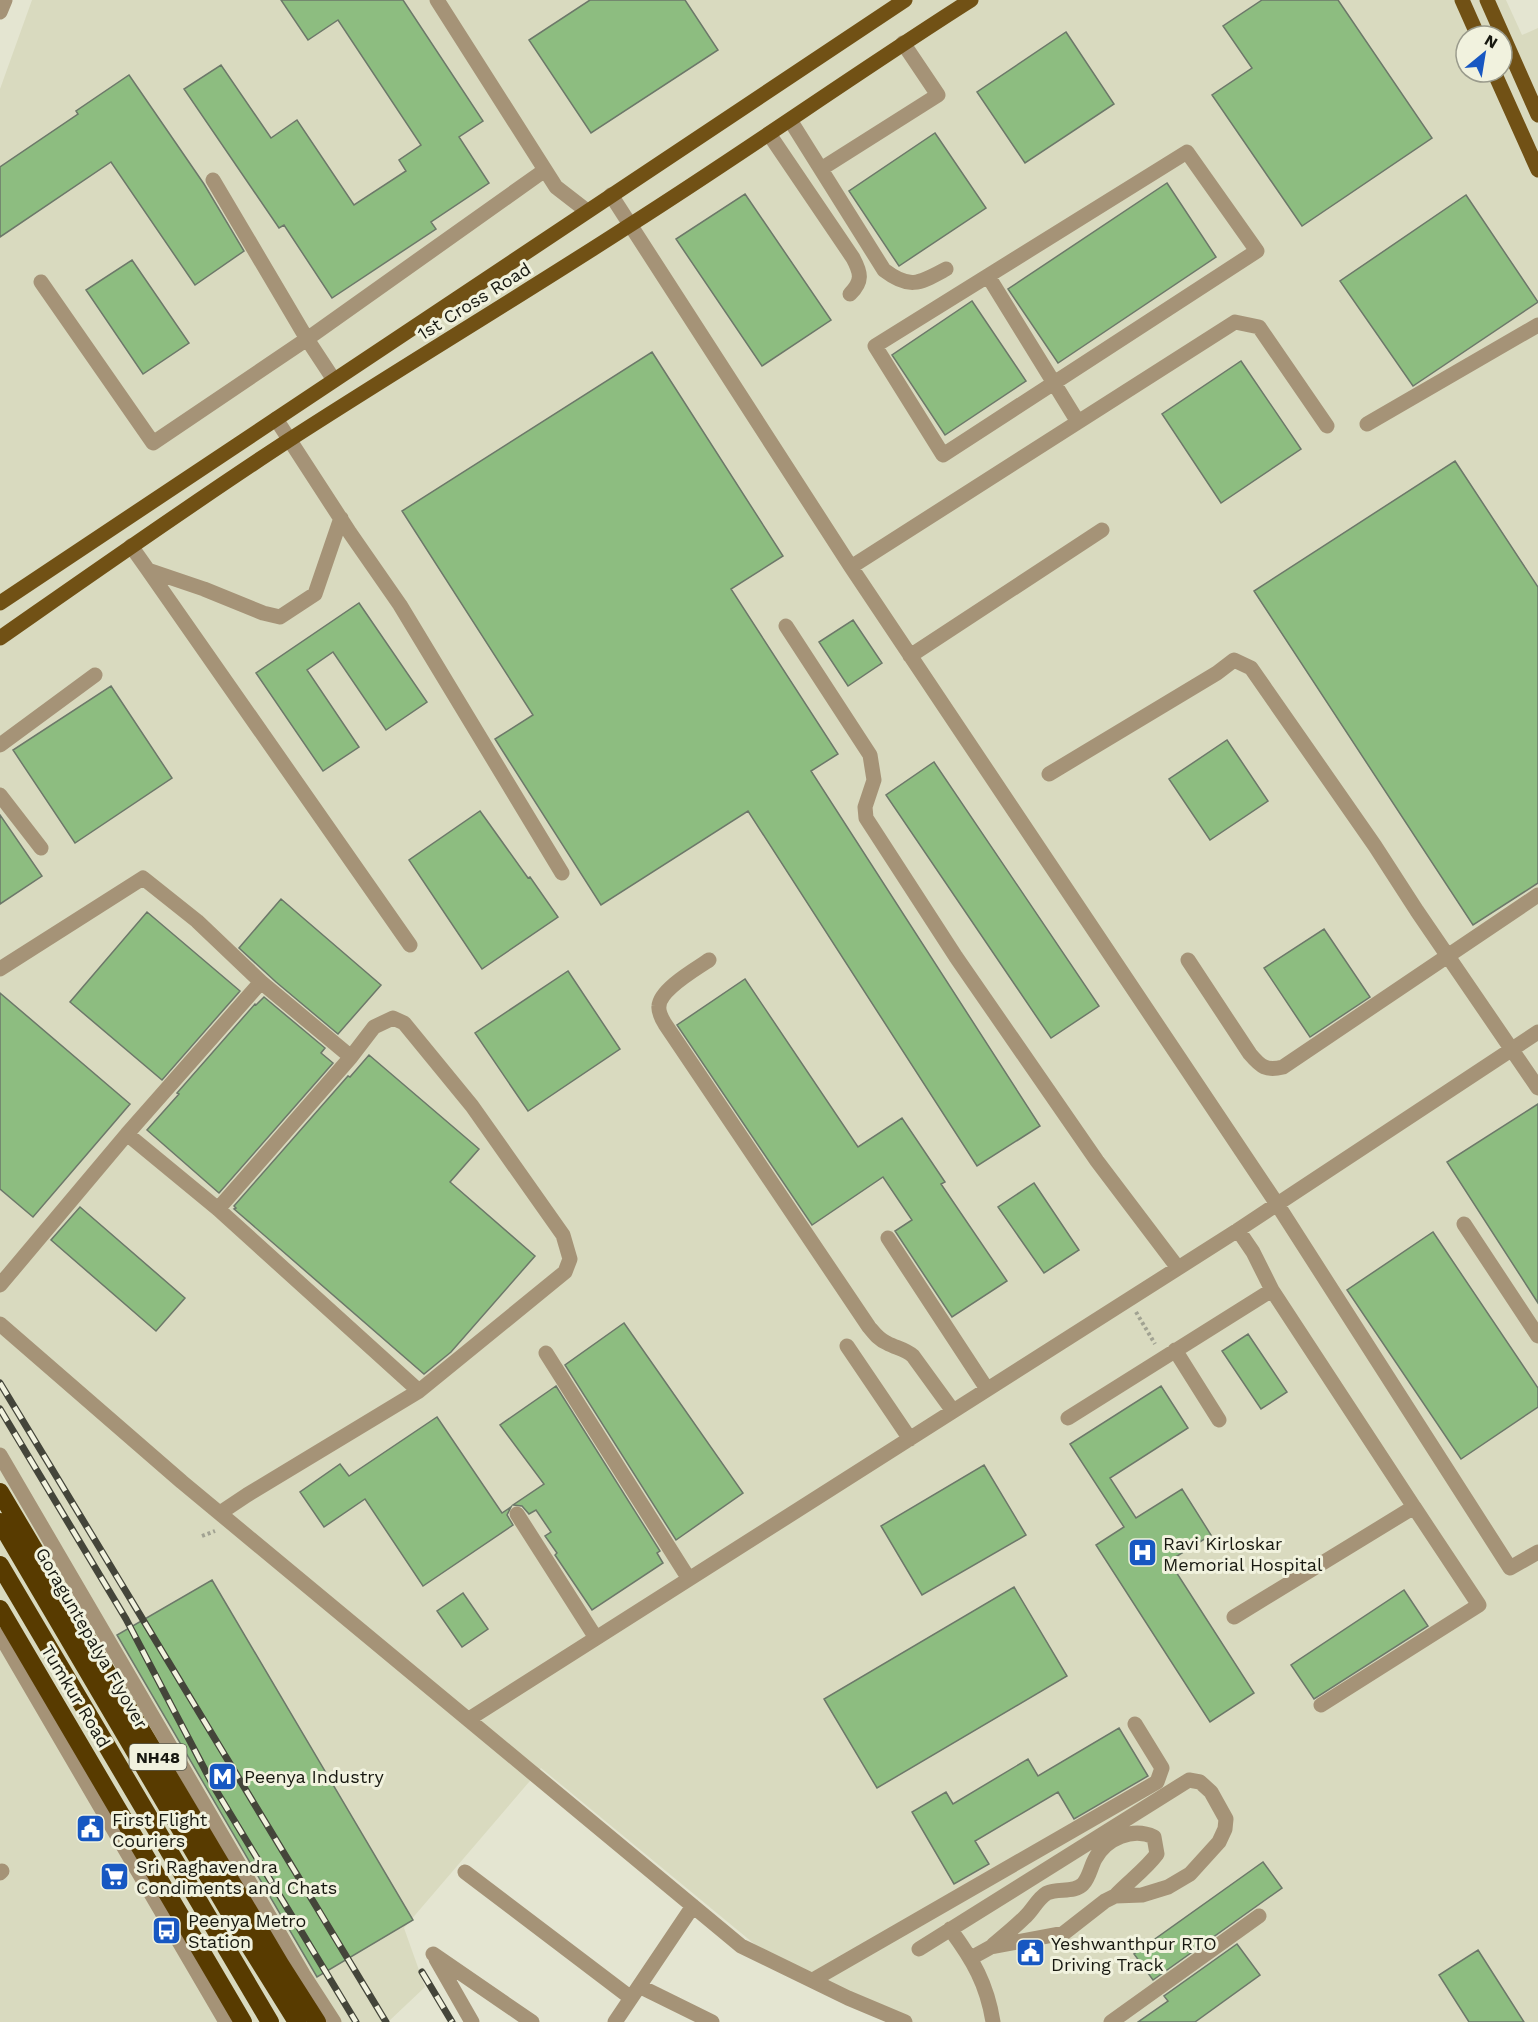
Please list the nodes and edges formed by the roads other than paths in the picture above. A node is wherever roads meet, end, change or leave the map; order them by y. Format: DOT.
graph roads {
  1 [pos="5,0"];
  2 [pos="437,0"];
  3 [pos="905,0"];
  4 [pos="971,0"];
  5 [pos="1462,0"];
  6 [pos="1487,0"];
  7 [pos="0,12"];
  8 [pos="1473,24"];
  9 [pos="903,43"];
  10 [pos="1499,84"];
  11 [pos="1538,115"];
  12 [pos="790,120"];
  13 [pos="1538,120"];
  14 [pos="1519,127"];
  15 [pos="769,134"];
  16 [pos="821,169"];
  17 [pos="545,170"];
  18 [pos="1538,170"];
  19 [pos="213,180"];
  20 [pos="611,195"];
  21 [pos="587,211"];
  22 [pos="631,225"];
  23 [pos="946,269"];
  24 [pos="987,276"];
  25 [pos="41,282"];
  26 [pos="850,294"];
  27 [pos="1538,325"];
  28 [pos="307,339"];
  29 [pos="334,380"];
  30 [pos="1054,383"];
  31 [pos="276,419"];
  32 [pos="1078,422"];
  33 [pos="1367,423"];
  34 [pos="1327,426"];
  35 [pos="290,440"];
  36 [pos="341,518"];
  37 [pos="1102,530"];
  38 [pos="131,546"];
  39 [pos="851,567"];
  40 [pos="148,570"];
  41 [pos="1,601"];
  42 [pos="786,626"];
  43 [pos="0,638"];
  44 [pos="910,656"];
  45 [pos="95,675"];
  46 [pos="0,745"];
  47 [pos="1049,774"];
  48 [pos="0,795"];
  49 [pos="41,848"];
  50 [pos="562,873"];
  51 [pos="1538,895"];
  52 [pos="410,945"];
  53 [pos="1447,955"];
  54 [pos="709,960"];
  55 [pos="1188,960"];
  56 [pos="0,969"];
  57 [pos="261,982"];
  58 [pos="1538,1032"];
  59 [pos="1512,1049"];
  60 [pos="351,1057"];
  61 [pos="1538,1088"];
  62 [pos="127,1134"];
  63 [pos="1277,1204"];
  64 [pos="218,1209"];
  65 [pos="1464,1224"];
  66 [pos="1238,1230"];
  67 [pos="888,1238"];
  68 [pos="1178,1268"];
  69 [pos="0,1285"];
  70 [pos="1272,1290"];
  71 [pos="0,1324"];
  72 [pos="1538,1336"];
  73 [pos="847,1346"];
  74 [pos="546,1353"];
  75 [pos="1169,1354"];
  76 [pos="987,1389"];
  77 [pos="419,1391"];
  78 [pos="953,1411"];
  79 [pos="1068,1418"];
  80 [pos="1219,1420"];
  81 [pos="910,1439"];
  82 [pos="0,1455"];
  83 [pos="0,1492"];
  84 [pos="1414,1507"];
  85 [pos="220,1513"];
  86 [pos="517,1515"];
  87 [pos="0,1522"];
  88 [pos="1538,1552"];
  89 [pos="0,1564"];
  90 [pos="689,1579"];
  91 [pos="0,1609"];
  92 [pos="1234,1617"];
  93 [pos="596,1638"];
  94 [pos="2,1644"];
  95 [pos="1321,1706"];
  96 [pos="469,1719"];
  97 [pos="1135,1724"];
  98 [pos="465,1872"];
  99 [pos="1115,1896"];
  100 [pos="693,1906"];
  101 [pos="1258,1916"];
  102 [pos="950,1929"];
  103 [pos="991,1947"];
  104 [pos="919,1949"];
  105 [pos="971,1958"];
  106 [pos="813,1980"];
  107 [pos="635,1992"];
  108 [pos="898,2021"];
  109 [pos="226,2022"];
  110 [pos="243,2022"];
  111 [pos="270,2022"];
  112 [pos="297,2022"];
  113 [pos="317,2022"];
  114 [pos="334,2022"];
  115 [pos="472,2022"];
  116 [pos="532,2022"];
  117 [pos="615,2022"];
  118 [pos="712,2022"];
  119 [pos="993,2022"];
  120 [pos="1111,2022"];
  1 -- 7 [label="street"];
  2 -- 17 [label="street"];
  3 -- 20 [label="main road, 1st Cross Road"];
  4 -- 9 [label="main road, 1st Cross Road"];
  5 -- 8 [label="main road"];
  6 -- 11 [label="main road"];
  9 -- 12 [label="main road, 1st Cross Road"];
  9 -- 16 [label="street"];
  10 -- 14 [label="main road"];
  12 -- 15 [label="main road, 1st Cross Road"];
  12 -- 16 [label="street"];
  13 -- 14 [label="main road"];
  14 -- 18 [label="main road"];
  15 -- 22 [label="main road, 1st Cross Road"];
  15 -- 26 [label="street"];
  16 -- 23 [label="street"];
  17 -- 21 [label="street"];
  17 -- 28 [label="street"];
  19 -- 28 [label="street"];
  20 -- 21 [label="main road, 1st Cross Road"];
  20 -- 22 [label="street"];
  21 -- 29 [label="main road, 1st Cross Road"];
  22 -- 35 [label="main road, 1st Cross Road"];
  22 -- 39 [label="street"];
  24 -- 30 [label="street"];
  24 -- 30 [label="street"];
  24 -- 30 [label="street"];
  25 -- 28 [label="street"];
  27 -- 33 [label="street"];
  28 -- 29 [label="street"];
  29 -- 31 [label="main road, 1st Cross Road"];
  30 -- 32 [label="street"];
  31 -- 35 [label="street"];
  31 -- 41 [label="main road, 1st Cross Road"];
  32 -- 34 [label="street"];
  32 -- 39 [label="street"];
  35 -- 36 [label="street"];
  35 -- 38 [label="main road, 1st Cross Road"];
  36 -- 40 [label="street"];
  36 -- 50 [label="street"];
  37 -- 44 [label="street"];
  38 -- 40 [label="street"];
  38 -- 43 [label="main road, 1st Cross Road"];
  39 -- 44 [label="street"];
  40 -- 52 [label="street"];
  42 -- 68 [label="street"];
  44 -- 63 [label="street"];
  45 -- 46 [label="street"];
  47 -- 53 [label="street"];
  48 -- 49 [label="street"];
  51 -- 53 [label="street"];
  53 -- 55 [label="street"];
  53 -- 59 [label="street"];
  54 -- 78 [label="street"];
  56 -- 57 [label="street"];
  57 -- 60 [label="street"];
  57 -- 62 [label="street"];
  58 -- 59 [label="street"];
  59 -- 61 [label="street"];
  59 -- 63 [label="street"];
  60 -- 64 [label="street"];
  60 -- 77 [label="street"];
  62 -- 64 [label="street"];
  62 -- 69 [label="street"];
  63 -- 66 [label="street"];
  63 -- 88 [label="street"];
  64 -- 77 [label="street"];
  65 -- 72 [label="street"];
  66 -- 68 [label="street"];
  66 -- 70 [label="street"];
  67 -- 76 [label="street"];
  68 -- 76 [label="street"];
  70 -- 75 [label="street"];
  70 -- 84 [label="street"];
  71 -- 85 [label="street"];
  73 -- 81 [label="street"];
  74 -- 90 [label="street"];
  75 -- 79 [label="street"];
  75 -- 80 [label="street"];
  76 -- 78 [label="street"];
  77 -- 85 [label="street"];
  78 -- 81 [label="street"];
  81 -- 90 [label="street"];
  82 -- 114 [label="street"];
  83 -- 113 [label="highway, NH48"];
  84 -- 92 [label="street"];
  84 -- 95 [label="street"];
  85 -- 96 [label="street"];
  86 -- 93 [label="street"];
  87 -- 112 [label="highway, Goraguntepalya Flyover"];
  89 -- 111 [label="highway"];
  90 -- 93 [label="street"];
  91 -- 110 [label="highway, Tumkur Road"];
  93 -- 96 [label="street"];
  94 -- 109 [label="street"];
  96 -- 100 [label="street"];
  97 -- 106 [label="street"];
  98 -- 107 [label="street"];
  99 -- 102 [label="street"];
  99 -- 103 [label="street"];
  99 -- 103 [label="street"];
  100 -- 106 [label="street"];
  100 -- 107 [label="street"];
  101 -- 120 [label="street"];
  102 -- 104 [label="street"];
  102 -- 105 [label="street"];
  103 -- 105 [label="street"];
  105 -- 119 [label="street"];
  106 -- 108 [label="street"];
  107 -- 117 [label="street"];
  107 -- 118 [label="street"];
  115 -- 116 [label="street"];
}
